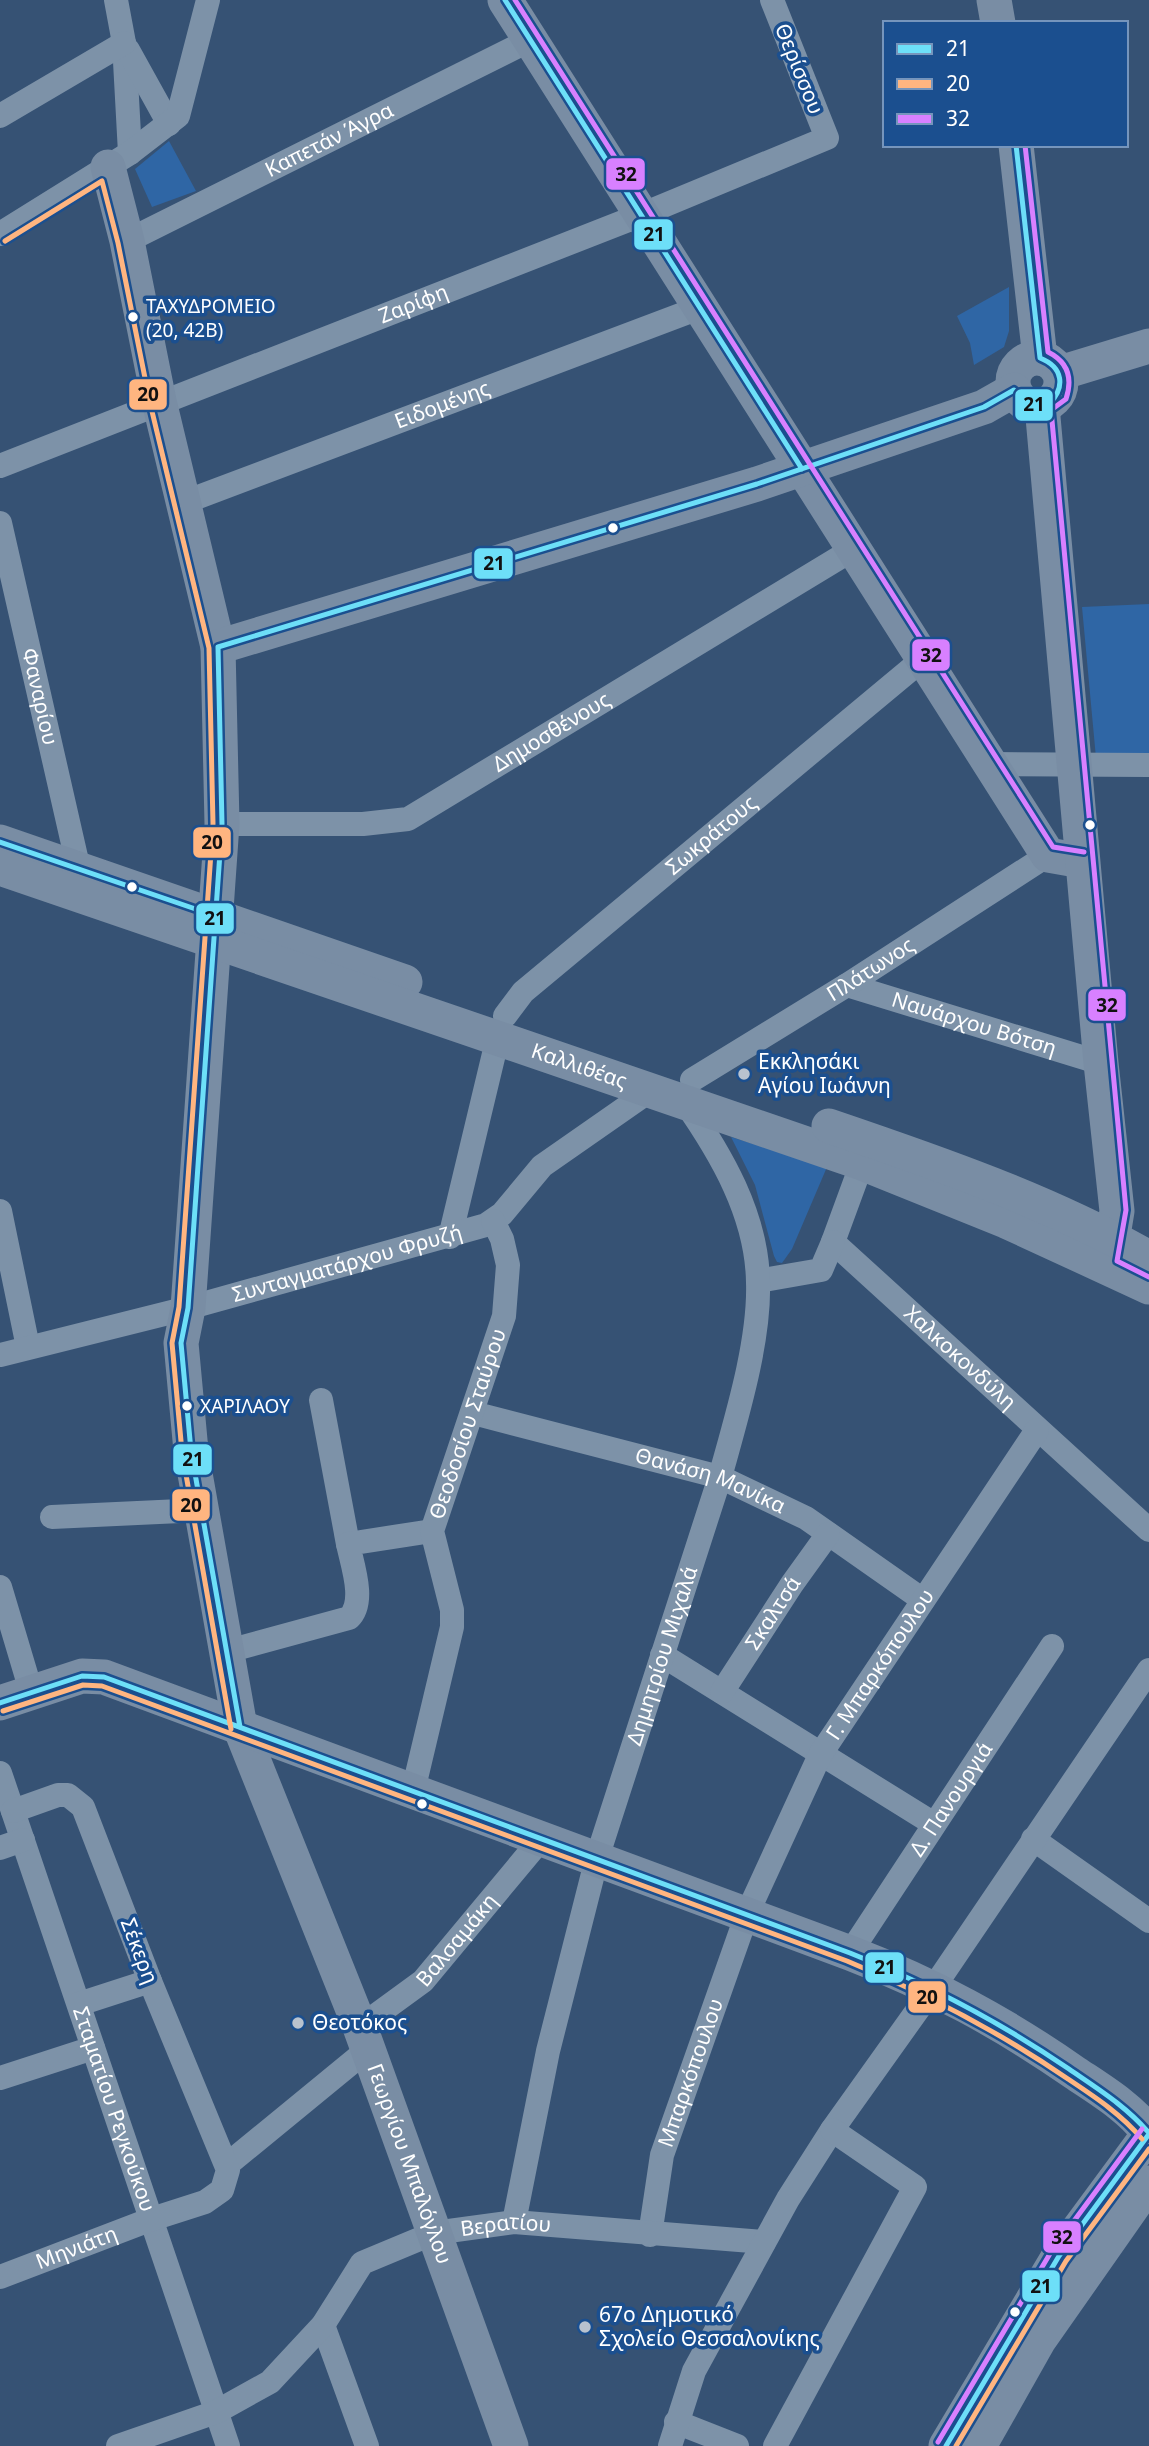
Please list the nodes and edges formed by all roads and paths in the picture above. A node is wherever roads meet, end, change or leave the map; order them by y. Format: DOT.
graph roads {
  1 [pos="116,0"];
  2 [pos="208,0"];
  3 [pos="505,0"];
  4 [pos="772,0"];
  5 [pos="993,0"];
  6 [pos="998,21"];
  7 [pos="530,40"];
  8 [pos="124,43"];
  9 [pos="0,116"];
  10 [pos="169,124"];
  11 [pos="827,138"];
  12 [pos="1016,147"];
  13 [pos="119,160"];
  14 [pos="641,215"];
  15 [pos="0,234"];
  16 [pos="127,241"];
  17 [pos="699,308"];
  18 [pos="1149,346"];
  19 [pos="1050,365"];
  20 [pos="1028,398"];
  21 [pos="159,401"];
  22 [pos="0,466"];
  23 [pos="802,469"];
  24 [pos="185,502"];
  25 [pos="0,523"];
  26 [pos="852,550"];
  27 [pos="218,647"];
  28 [pos="923,659"];
  29 [pos="991,764"];
  30 [pos="1149,765"];
  31 [pos="1074,766"];
  32 [pos="222,824"];
  33 [pos="0,842"];
  34 [pos="1048,855"];
  35 [pos="1083,861"];
  36 [pos="0,868"];
  37 [pos="79,870"];
  38 [pos="214,930"];
  39 [pos="847,985"];
  40 [pos="502,1027"];
  41 [pos="1101,1063"];
  42 [pos="651,1090"];
  43 [pos="688,1090"];
  44 [pos="862,1163"];
  45 [pos="0,1211"];
  46 [pos="493,1221"];
  47 [pos="450,1237"];
  48 [pos="833,1242"];
  49 [pos="1111,1253"];
  50 [pos="1149,1258"];
  51 [pos="758,1281"];
  52 [pos="1149,1287"];
  53 [pos="188,1308"];
  54 [pos="28,1347"];
  55 [pos="0,1355"];
  56 [pos="321,1400"];
  57 [pos="473,1412"];
  58 [pos="1037,1430"];
  59 [pos="720,1476"];
  60 [pos="202,1510"];
  61 [pos="52,1517"];
  62 [pos="1149,1530"];
  63 [pos="432,1531"];
  64 [pos="828,1534"];
  65 [pos="348,1544"];
  66 [pos="0,1587"];
  67 [pos="923,1600"];
  68 [pos="1052,1646"];
  69 [pos="228,1651"];
  70 [pos="662,1655"];
  71 [pos="1149,1670"];
  72 [pos="722,1692"];
  73 [pos="15,1697"];
  74 [pos="240,1727"];
  75 [pos="305,1751"];
  76 [pos="820,1755"];
  77 [pos="0,1773"];
  78 [pos="265,1788"];
  79 [pos="413,1791"];
  80 [pos="13,1811"];
  81 [pos="934,1824"];
  82 [pos="542,1838"];
  83 [pos="1033,1839"];
  84 [pos="11,1844"];
  85 [pos="597,1858"];
  86 [pos="747,1914"];
  87 [pos="1149,1921"];
  88 [pos="850,1952"];
  89 [pos="150,1981"];
  90 [pos="934,1987"];
  91 [pos="79,2004"];
  92 [pos="364,2039"];
  93 [pos="93,2048"];
  94 [pos="0,2078"];
  95 [pos="1146,2125"];
  96 [pos="832,2130"];
  97 [pos="228,2164"];
  98 [pos="1149,2183"];
  99 [pos="152,2219"];
  100 [pos="514,2222"];
  101 [pos="434,2233"];
  102 [pos="650,2235"];
  103 [pos="764,2242"];
  104 [pos="0,2277"];
  105 [pos="323,2326"];
  106 [pos="216,2412"];
  107 [pos="673,2434"];
  108 [pos="118,2446"];
  109 [pos="228,2446"];
  110 [pos="367,2446"];
  111 [pos="512,2446"];
  112 [pos="737,2446"];
  113 [pos="775,2446"];
  114 [pos="946,2446"];
  115 [pos="979,2446"];
  1 -- 8 [label="street"];
  2 -- 10 [label="street"];
  3 -- 7 [label="street"];
  4 -- 11 [label="street, Θερίσσου"];
  5 -- 6 [label="street"];
  7 -- 14 [label="street"];
  7 -- 16 [label="street, Καπετάν Άγρα"];
  8 -- 9 [label="street"];
  8 -- 10 [label="street"];
  8 -- 13 [label="street"];
  10 -- 13 [label="street"];
  11 -- 14 [label="street, Ζαρίφη"];
  12 -- 19 [label="street"];
  13 -- 15 [label="street"];
  13 -- 16 [label="street, Γεωργίου Μπαλόγλου"];
  14 -- 17 [label="street"];
  14 -- 21 [label="street, Ζαρίφη"];
  16 -- 21 [label="street, Γεωργίου Μπαλόγλου"];
  17 -- 23 [label="street"];
  17 -- 24 [label="street, Ειδομένης"];
  18 -- 19 [label="street"];
  19 -- 20 [label="street"];
  20 -- 23 [label="street"];
  20 -- 31 [label="street"];
  21 -- 22 [label="street, Ζαρίφη"];
  21 -- 24 [label="street, Γεωργίου Μπαλόγλου"];
  23 -- 26 [label="street"];
  23 -- 27 [label="street"];
  24 -- 27 [label="street, Γεωργίου Μπαλόγλου"];
  25 -- 37 [label="street, Φαναρίου"];
  26 -- 28 [label="street"];
  26 -- 32 [label="street, Δημοσθένους"];
  27 -- 32 [label="street, Γεωργίου Μπαλόγλου"];
  28 -- 29 [label="street"];
  28 -- 40 [label="street, Σωκράτους"];
  29 -- 31 [label="street"];
  29 -- 34 [label="street"];
  30 -- 31 [label="street"];
  31 -- 35 [label="street"];
  32 -- 38 [label="street, Γεωργίου Μπαλόγλου"];
  33 -- 37 [label="street, Καλλιθέας"];
  34 -- 35 [label="street"];
  34 -- 39 [label="street, Πλάτωνος"];
  35 -- 41 [label="street"];
  36 -- 38 [label="street, Καλλιθέας"];
  37 -- 38 [label="street, Καλλιθέας"];
  38 -- 40 [label="street, Καλλιθέας"];
  38 -- 53 [label="street, Γεωργίου Μπαλόγλου"];
  39 -- 41 [label="street, Ναυάρχου Βότση"];
  39 -- 43 [label="street, Πλάτωνος"];
  40 -- 42 [label="street, Καλλιθέας"];
  40 -- 43 [label="street, Καλλιθέας"];
  40 -- 47 [label="street, Σωκράτους"];
  41 -- 49 [label="street"];
  42 -- 43 [label="street, Καλλιθέας"];
  42 -- 46 [label="street, Συνταγματάρχου Φρυζή"];
  43 -- 44 [label="street, Καλλιθέας"];
  43 -- 49 [label="street, Καλλιθέας"];
  43 -- 51 [label="street, Δημητρίου Μιχαλά"];
  44 -- 48 [label="street"];
  44 -- 49 [label="street, Καλλιθέας"];
  45 -- 54 [label="street"];
  46 -- 47 [label="street, Συνταγματάρχου Φρυζή"];
  46 -- 57 [label="street, Θεοδοσίου Σταύρου"];
  47 -- 53 [label="street, Συνταγματάρχου Φρυζή"];
  48 -- 51 [label="street"];
  48 -- 58 [label="street, Χαλκοκονδύλη"];
  49 -- 50 [label="street, Καλλιθέας"];
  49 -- 52 [label="street, Καλλιθέας"];
  51 -- 59 [label="street, Δημητρίου Μιχαλά"];
  53 -- 54 [label="street, Συνταγματάρχου Φρυζή"];
  53 -- 60 [label="street, Γεωργίου Μπαλόγλου"];
  54 -- 55 [label="street, Συνταγματάρχου Φρυζή"];
  56 -- 65 [label="street"];
  57 -- 59 [label="street, Θανάση Μανίκα"];
  57 -- 63 [label="street, Θεοδοσίου Σταύρου"];
  58 -- 62 [label="street, Χαλκοκονδύλη"];
  58 -- 67 [label="street, Γ. Μπαρκόπουλου"];
  59 -- 64 [label="street, Θανάση Μανίκα"];
  59 -- 70 [label="street, Δημητρίου Μιχαλά"];
  60 -- 61 [label="street"];
  60 -- 69 [label="street, Γεωργίου Μπαλόγλου"];
  63 -- 65 [label="street"];
  63 -- 79 [label="street, Θεοδοσίου Σταύρου"];
  64 -- 67 [label="street, Θανάση Μανίκα"];
  64 -- 72 [label="street, Σκαλτσά"];
  65 -- 69 [label="street"];
  66 -- 73 [label="street"];
  67 -- 76 [label="street, Γ. Μπαρκόπουλου"];
  68 -- 81 [label="street, Δ. Πανουργιά"];
  69 -- 74 [label="street, Γεωργίου Μπαλόγλου"];
  70 -- 72 [label="street"];
  70 -- 85 [label="street, Δημητρίου Μιχαλά"];
  71 -- 83 [label="street"];
  72 -- 76 [label="street"];
  73 -- 74 [label="street"];
  74 -- 75 [label="street"];
  74 -- 78 [label="street, Γεωργίου Μπαλόγλου"];
  75 -- 78 [label="street"];
  75 -- 79 [label="street"];
  76 -- 81 [label="street"];
  76 -- 86 [label="street, Γ. Μπαρκόπουλου"];
  77 -- 80 [label="street, Σταματίου Ρεγκούκου"];
  78 -- 92 [label="street, Γεωργίου Μπαλόγλου"];
  79 -- 82 [label="street"];
  80 -- 84 [label="street, Σταματίου Ρεγκούκου"];
  80 -- 89 [label="street, Σέκερη"];
  81 -- 88 [label="street, Δ. Πανουργιά"];
  82 -- 85 [label="street"];
  82 -- 92 [label="street, Βαλσαμάκη"];
  83 -- 87 [label="street"];
  83 -- 90 [label="street"];
  84 -- 91 [label="street, Σταματίου Ρεγκούκου"];
  85 -- 86 [label="street"];
  85 -- 100 [label="street, Δημητρίου Μιχαλά"];
  86 -- 88 [label="street"];
  86 -- 102 [label="street, Μπαρκόπουλου"];
  88 -- 90 [label="street"];
  89 -- 91 [label="street"];
  89 -- 97 [label="street, Σέκερη"];
  90 -- 95 [label="street"];
  90 -- 96 [label="street"];
  91 -- 93 [label="street, Σταματίου Ρεγκούκου"];
  92 -- 97 [label="street"];
  92 -- 101 [label="street, Γεωργίου Μπαλόγλου"];
  93 -- 94 [label="street"];
  93 -- 99 [label="street, Σταματίου Ρεγκούκου"];
  95 -- 114 [label="street"];
  96 -- 103 [label="street"];
  96 -- 113 [label="street"];
  97 -- 99 [label="street"];
  98 -- 115 [label="street"];
  99 -- 104 [label="street, Μηνιάτη"];
  99 -- 106 [label="street, Σταματίου Ρεγκούκου"];
  100 -- 101 [label="street, Βερατίου"];
  100 -- 102 [label="street, Βερατίου"];
  101 -- 105 [label="street, Βερατίου"];
  101 -- 111 [label="street, Γεωργίου Μπαλόγλου"];
  102 -- 103 [label="street, Βερατίου"];
  103 -- 107 [label="street"];
  105 -- 106 [label="street, Βερατίου"];
  105 -- 110 [label="street"];
  106 -- 108 [label="street, Βερατίου"];
  106 -- 109 [label="street, Σταματίου Ρεγκούκου"];
  107 -- 112 [label="street"];
}
